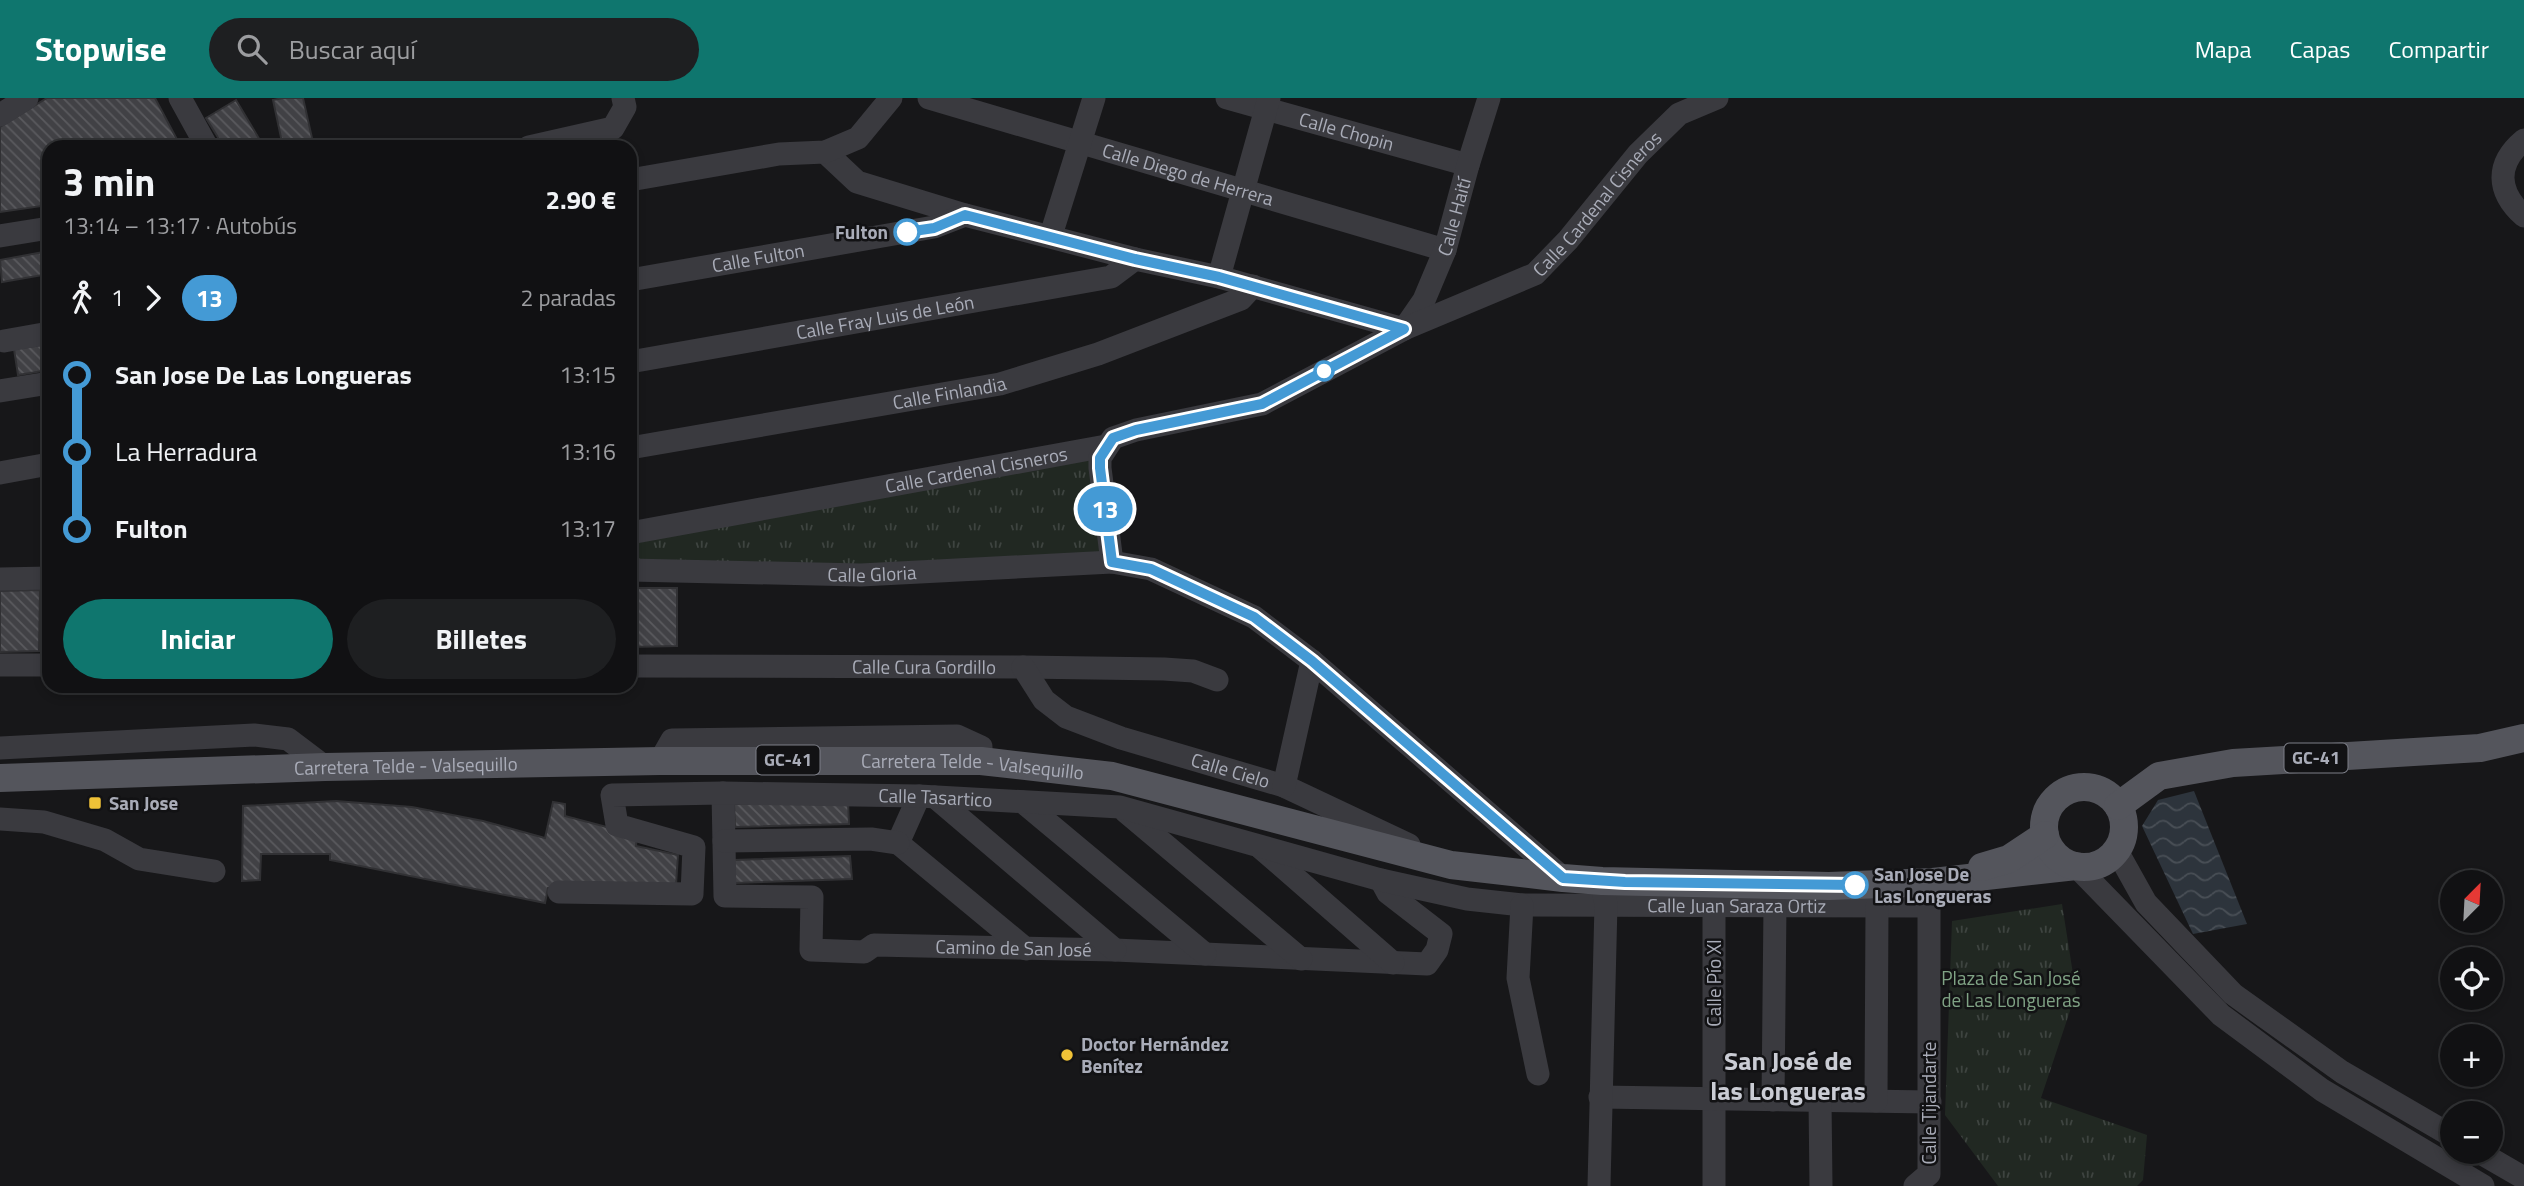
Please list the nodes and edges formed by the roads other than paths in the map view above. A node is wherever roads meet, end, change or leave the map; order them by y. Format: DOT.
graph roads {
  1 [pos="27,98"];
  2 [pos="180,98"];
  3 [pos="623,98"];
  4 [pos="891,98"];
  5 [pos="929,98"];
  6 [pos="1094,98"];
  7 [pos="1227,98"];
  8 [pos="1489,98"];
  9 [pos="1717,98"];
  10 [pos="1267,104"];
  11 [pos="0,115"];
  12 [pos="202,140"];
  13 [pos="560,140"];
  14 [pos="2524,140"];
  15 [pos="1080,142"];
  16 [pos="825,152"];
  17 [pos="1468,165"];
  18 [pos="637,179"];
  19 [pos="1243,191"];
  20 [pos="965,215"];
  21 [pos="2524,216"];
  22 [pos="42,229"];
  23 [pos="1051,235"];
  24 [pos="0,236"];
  25 [pos="1445,250"];
  26 [pos="1135,259"];
  27 [pos="1219,277"];
  28 [pos="637,279"];
  29 [pos="1253,286"];
  30 [pos="1404,329"];
  31 [pos="42,335"];
  32 [pos="4,341"];
  33 [pos="637,361"];
  34 [pos="42,384"];
  35 [pos="0,391"];
  36 [pos="1106,446"];
  37 [pos="637,447"];
  38 [pos="42,465"];
  39 [pos="0,473"];
  40 [pos="637,532"];
  41 [pos="1112,562"];
  42 [pos="637,570"];
  43 [pos="42,577"];
  44 [pos="0,579"];
  45 [pos="1312,661"];
  46 [pos="0,665"];
  47 [pos="42,665"];
  48 [pos="637,666"];
  49 [pos="1023,667"];
  50 [pos="1217,680"];
  51 [pos="2524,738"];
  52 [pos="0,748"];
  53 [pos="325,766"];
  54 [pos="0,778"];
  55 [pos="1284,786"];
  56 [pos="723,793"];
  57 [pos="927,797"];
  58 [pos="1023,803"];
  59 [pos="2118,806"];
  60 [pos="1120,807"];
  61 [pos="0,819"];
  62 [pos="2045,835"];
  63 [pos="724,841"];
  64 [pos="898,843"];
  65 [pos="1256,844"];
  66 [pos="2117,851"];
  67 [pos="1451,865"];
  68 [pos="2076,866"];
  69 [pos="214,871"];
  70 [pos="1563,878"];
  71 [pos="1381,880"];
  72 [pos="559,892"];
  73 [pos="1604,892"];
  74 [pos="1931,894"];
  75 [pos="1522,905"];
  76 [pos="1714,905"];
  77 [pos="1775,905"];
  78 [pos="1877,907"];
  79 [pos="1026,948"];
  80 [pos="1115,950"];
  81 [pos="1205,954"];
  82 [pos="1301,959"];
  83 [pos="1393,963"];
  84 [pos="1538,1073"];
  85 [pos="1600,1097"];
  86 [pos="1715,1099"];
  87 [pos="1773,1100"];
  88 [pos="1820,1100"];
  89 [pos="1876,1101"];
  90 [pos="1930,1102"];
  91 [pos="2440,1129"];
  92 [pos="2500,1164"];
  93 [pos="2524,1178"];
  94 [pos="1922,1180"];
  95 [pos="1599,1186"];
  96 [pos="1714,1186"];
  97 [pos="1821,1186"];
  98 [pos="2483,1186"];
  1 -- 11 [label="street"];
  2 -- 12 [label="street"];
  3 -- 13 [label="street"];
  4 -- 16 [label="street"];
  5 -- 15 [label="street, Calle Diego de Herrera"];
  6 -- 15 [label="street"];
  7 -- 10 [label="street, Calle Chopin"];
  8 -- 17 [label="street, Calle Haití"];
  9 -- 30 [label="street, Calle Cardenal Cisneros"];
  10 -- 17 [label="street, Calle Chopin"];
  10 -- 19 [label="street"];
  14 -- 21 [label="street"];
  15 -- 19 [label="street, Calle Diego de Herrera"];
  15 -- 23 [label="street"];
  16 -- 18 [label="street"];
  16 -- 20 [label="street"];
  17 -- 25 [label="street, Calle Haití"];
  19 -- 25 [label="street, Calle Diego de Herrera"];
  19 -- 27 [label="street"];
  20 -- 23 [label="street"];
  20 -- 28 [label="street, Calle Fulton"];
  22 -- 24 [label="street"];
  23 -- 26 [label="street"];
  25 -- 30 [label="street, Calle Haití"];
  26 -- 27 [label="street"];
  26 -- 33 [label="street, Calle Fray Luis de León"];
  27 -- 29 [label="street"];
  29 -- 30 [label="street"];
  29 -- 37 [label="street, Calle Finlandia"];
  30 -- 36 [label="street, Calle Cardenal Cisneros"];
  31 -- 32 [label="street"];
  34 -- 35 [label="street"];
  36 -- 40 [label="street, Calle Cardenal Cisneros"];
  36 -- 41 [label="street"];
  38 -- 39 [label="street"];
  41 -- 42 [label="street, Calle Gloria"];
  41 -- 45 [label="street, Calle Gloria"];
  43 -- 44 [label="street"];
  45 -- 55 [label="street"];
  45 -- 70 [label="street, Calle Gloria"];
  46 -- 47 [label="street"];
  48 -- 49 [label="street, Calle Cura Gordillo"];
  49 -- 50 [label="street, Calle Cura Gordillo"];
  49 -- 55 [label="street, Calle Cielo"];
  51 -- 59 [label="main road, GC-41"];
  52 -- 53 [label="street"];
  53 -- 54 [label="main road, Carretera Telde - Valsequillo / GC-41"];
  53 -- 67 [label="main road, Carretera Telde - Valsequillo / GC-41"];
  55 -- 67 [label="street, Calle Cielo"];
  56 -- 57 [label="street, Calle Tasartico"];
  56 -- 63 [label="street, Camino de San José"];
  56 -- 72 [label="street, Calle Tasartico"];
  57 -- 58 [label="street, Calle Tasartico"];
  57 -- 64 [label="street"];
  57 -- 80 [label="street"];
  58 -- 60 [label="street, Calle Tasartico"];
  58 -- 81 [label="street"];
  59 -- 62 [label="main road"];
  59 -- 66 [label="main road"];
  60 -- 65 [label="street, Calle Tasartico"];
  60 -- 82 [label="street"];
  61 -- 69 [label="street"];
  62 -- 68 [label="main road"];
  62 -- 74 [label="main road, Carretera Telde - Valsequillo / GC-41"];
  63 -- 64 [label="street"];
  63 -- 79 [label="street, Camino de San José"];
  64 -- 79 [label="street"];
  65 -- 71 [label="street, Calle Tasartico"];
  65 -- 83 [label="street"];
  66 -- 68 [label="main road, GC-41"];
  66 -- 91 [label="street"];
  67 -- 70 [label="main road, Carretera Telde - Valsequillo / GC-41"];
  68 -- 74 [label="main road, Carretera Telde - Valsequillo / GC-41"];
  68 -- 98 [label="street"];
  70 -- 73 [label="main road, Carretera Telde - Valsequillo / GC-41"];
  71 -- 75 [label="street, Calle Juan Saraza Ortiz"];
  71 -- 83 [label="street, Camino de San José"];
  73 -- 74 [label="main road, Carretera Telde - Valsequillo / GC-41"];
  73 -- 75 [label="street, Calle Juan Saraza Ortiz"];
  73 -- 76 [label="street, Calle Juan Saraza Ortiz"];
  73 -- 85 [label="street"];
  74 -- 78 [label="street, Calle Juan Saraza Ortiz"];
  74 -- 90 [label="street, Calle Tijandarte"];
  75 -- 84 [label="street"];
  76 -- 77 [label="street, Calle Juan Saraza Ortiz"];
  76 -- 86 [label="street, Calle Pío XI"];
  77 -- 78 [label="street, Calle Juan Saraza Ortiz"];
  77 -- 87 [label="street"];
  78 -- 89 [label="street"];
  79 -- 80 [label="street, Camino de San José"];
  80 -- 81 [label="street, Camino de San José"];
  81 -- 82 [label="street, Camino de San José"];
  82 -- 83 [label="street, Camino de San José"];
  85 -- 86 [label="street"];
  85 -- 95 [label="street"];
  86 -- 87 [label="street"];
  86 -- 96 [label="street, Calle Pío XI"];
  87 -- 88 [label="street"];
  88 -- 89 [label="street"];
  88 -- 97 [label="street"];
  89 -- 90 [label="street"];
  90 -- 94 [label="street, Calle Tijandarte"];
  92 -- 93 [label="street"];
}
